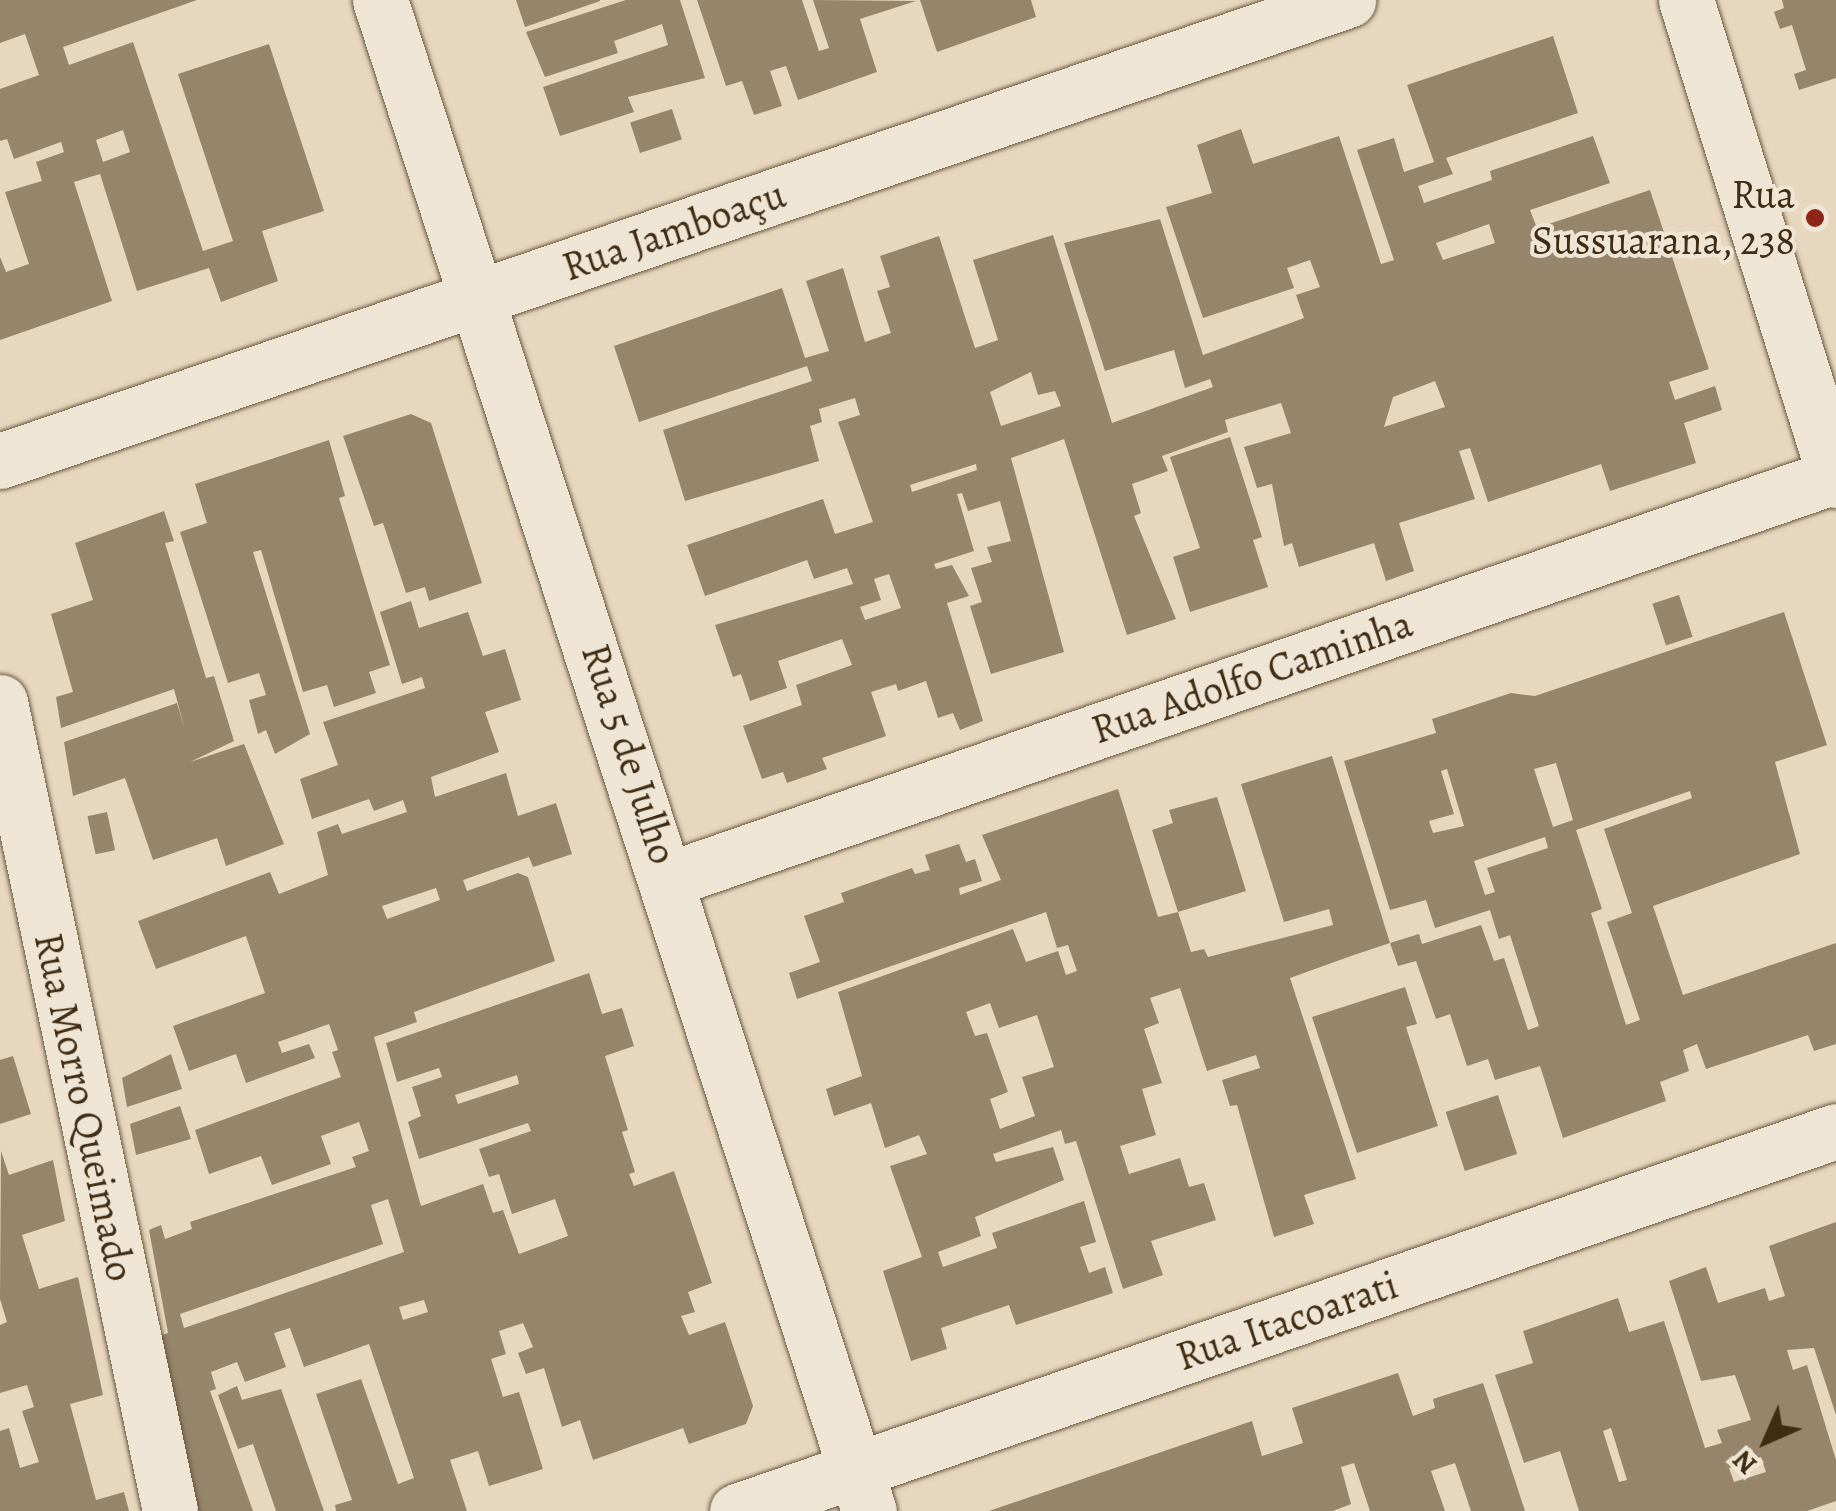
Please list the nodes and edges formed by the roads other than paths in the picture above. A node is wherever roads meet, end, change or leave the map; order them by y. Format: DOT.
graph roads {
  1 [pos="380,0"];
  2 [pos="1348,0"];
  3 [pos="1686,0"];
  4 [pos="475,299"];
  5 [pos="0,461"];
  6 [pos="1835,478"];
  7 [pos="0,702"];
  8 [pos="670,879"];
  9 [pos="1836,1131"];
  10 [pos="863,1490"];
  11 [pos="170,1511"];
  12 [pos="737,1511"];
  1 -- 4 [label="street, Rua 5 de Julho"];
  2 -- 4 [label="street, Rua Jamboaçu"];
  3 -- 6 [label="street"];
  4 -- 5 [label="street, Rua Jamboaçu"];
  4 -- 8 [label="street, Rua 5 de Julho"];
  6 -- 8 [label="street, Rua Adolfo Caminha"];
  7 -- 11 [label="street, Rua Morro Queimado"];
  8 -- 10 [label="street, Rua 5 de Julho"];
  9 -- 10 [label="street, Rua Itacoarati"];
  10 -- 12 [label="street, Rua Itacoarati"];
}
